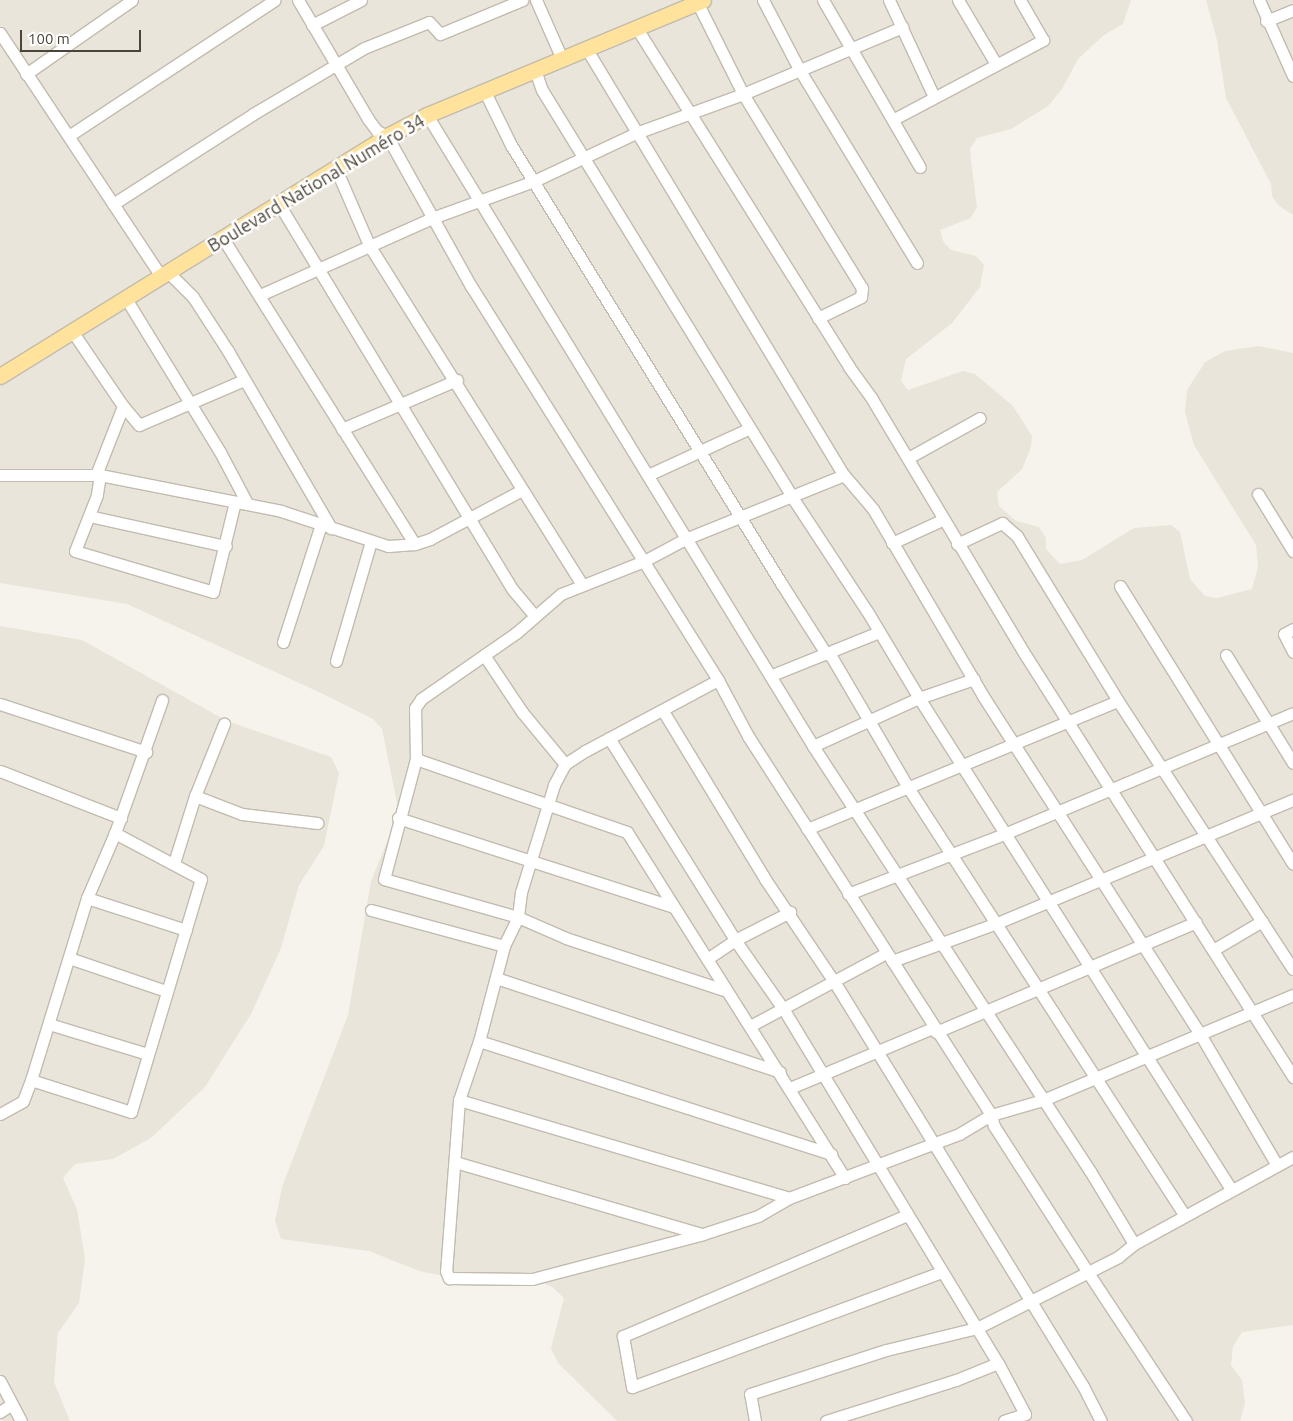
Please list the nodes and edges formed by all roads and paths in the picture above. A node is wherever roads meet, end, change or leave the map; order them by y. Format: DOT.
graph roads {
  1 [pos="132,0"];
  2 [pos="275,0"];
  3 [pos="298,0"];
  4 [pos="361,0"];
  5 [pos="522,0"];
  6 [pos="536,0"];
  7 [pos="763,0"];
  8 [pos="823,0"];
  9 [pos="889,0"];
  10 [pos="958,0"];
  11 [pos="1020,0"];
  12 [pos="1258,0"];
  13 [pos="700,1"];
  14 [pos="1293,10"];
  15 [pos="1266,21"];
  16 [pos="312,25"];
  17 [pos="636,27"];
  18 [pos="902,27"];
  19 [pos="0,33"];
  20 [pos="850,47"];
  21 [pos="586,48"];
  22 [pos="562,58"];
  23 [pos="996,64"];
  24 [pos="336,65"];
  25 [pos="799,69"];
  26 [pos="535,70"];
  27 [pos="26,74"];
  28 [pos="1293,76"];
  29 [pos="484,90"];
  30 [pos="743,94"];
  31 [pos="934,97"];
  32 [pos="691,112"];
  33 [pos="427,115"];
  34 [pos="894,119"];
  35 [pos="636,133"];
  36 [pos="70,135"];
  37 [pos="387,136"];
  38 [pos="583,158"];
  39 [pos="920,167"];
  40 [pos="336,169"];
  41 [pos="534,181"];
  42 [pos="480,201"];
  43 [pos="113,204"];
  44 [pos="279,204"];
  45 [pos="432,218"];
  46 [pos="224,240"];
  47 [pos="369,245"];
  48 [pos="917,263"];
  49 [pos="316,268"];
  50 [pos="165,274"];
  51 [pos="260,295"];
  52 [pos="125,297"];
  53 [pos="818,318"];
  54 [pos="72,331"];
  55 [pos="0,376"];
  56 [pos="244,380"];
  57 [pos="457,380"];
  58 [pos="189,403"];
  59 [pos="399,404"];
  60 [pos="123,406"];
  61 [pos="980,418"];
  62 [pos="750,428"];
  63 [pos="342,429"];
  64 [pos="701,451"];
  65 [pos="908,458"];
  66 [pos="0,475"];
  67 [pos="98,475"];
  68 [pos="648,475"];
  69 [pos="844,475"];
  70 [pos="522,490"];
  71 [pos="1258,494"];
  72 [pos="792,497"];
  73 [pos="241,503"];
  74 [pos="89,516"];
  75 [pos="740,517"];
  76 [pos="468,518"];
  77 [pos="942,520"];
  78 [pos="326,526"];
  79 [pos="685,538"];
  80 [pos="371,541"];
  81 [pos="892,543"];
  82 [pos="415,544"];
  83 [pos="958,544"];
  84 [pos="226,546"];
  85 [pos="1293,551"];
  86 [pos="644,561"];
  87 [pos="581,583"];
  88 [pos="1120,586"];
  89 [pos="534,616"];
  90 [pos="1293,629"];
  91 [pos="879,632"];
  92 [pos="283,642"];
  93 [pos="824,652"];
  94 [pos="1293,652"];
  95 [pos="484,655"];
  96 [pos="1226,656"];
  97 [pos="336,661"];
  98 [pos="772,675"];
  99 [pos="974,679"];
  100 [pos="718,680"];
  101 [pos="919,698"];
  102 [pos="162,700"];
  103 [pos="1118,701"];
  104 [pos="0,704"];
  105 [pos="662,711"];
  106 [pos="1293,713"];
  107 [pos="868,721"];
  108 [pos="1066,721"];
  109 [pos="1269,723"];
  110 [pos="224,724"];
  111 [pos="609,738"];
  112 [pos="1013,743"];
  113 [pos="813,746"];
  114 [pos="1219,746"];
  115 [pos="146,752"];
  116 [pos="416,759"];
  117 [pos="1293,763"];
  118 [pos="565,764"];
  119 [pos="962,767"];
  120 [pos="1163,767"];
  121 [pos="0,770"];
  122 [pos="909,788"];
  123 [pos="1110,790"];
  124 [pos="195,796"];
  125 [pos="1293,800"];
  126 [pos="548,804"];
  127 [pos="858,810"];
  128 [pos="1056,813"];
  129 [pos="1261,814"];
  130 [pos="121,818"];
  131 [pos="398,818"];
  132 [pos="317,824"];
  133 [pos="807,829"];
  134 [pos="115,834"];
  135 [pos="1004,834"];
  136 [pos="1206,835"];
  137 [pos="952,855"];
  138 [pos="1154,858"];
  139 [pos="532,861"];
  140 [pos="174,863"];
  141 [pos="1293,864"];
  142 [pos="898,877"];
  143 [pos="1099,878"];
  144 [pos="848,894"];
  145 [pos="88,898"];
  146 [pos="1048,901"];
  147 [pos="673,907"];
  148 [pos="371,910"];
  149 [pos="790,912"];
  150 [pos="518,917"];
  151 [pos="1262,921"];
  152 [pos="1196,922"];
  153 [pos="996,923"];
  154 [pos="186,930"];
  155 [pos="735,940"];
  156 [pos="941,942"];
  157 [pos="1142,944"];
  158 [pos="504,946"];
  159 [pos="1213,950"];
  160 [pos="889,957"];
  161 [pos="69,958"];
  162 [pos="707,959"];
  163 [pos="1090,966"];
  164 [pos="1293,969"];
  165 [pos="496,978"];
  166 [pos="835,983"];
  167 [pos="1036,987"];
  168 [pos="724,990"];
  169 [pos="166,991"];
  170 [pos="1293,996"];
  171 [pos="784,1010"];
  172 [pos="984,1011"];
  173 [pos="1254,1012"];
  174 [pos="49,1024"];
  175 [pos="750,1026"];
  176 [pos="935,1030"];
  177 [pos="1200,1034"];
  178 [pos="479,1041"];
  179 [pos="876,1051"];
  180 [pos="148,1054"];
  181 [pos="1145,1055"];
  182 [pos="780,1072"];
  183 [pos="823,1073"];
  184 [pos="1095,1076"];
  185 [pos="1293,1077"];
  186 [pos="31,1080"];
  187 [pos="790,1088"];
  188 [pos="459,1100"];
  189 [pos="1043,1100"];
  190 [pos="0,1114"];
  191 [pos="991,1115"];
  192 [pos="933,1142"];
  193 [pos="831,1154"];
  194 [pos="1293,1156"];
  195 [pos="455,1162"];
  196 [pos="875,1165"];
  197 [pos="1277,1165"];
  198 [pos="845,1178"];
  199 [pos="1231,1189"];
  200 [pos="789,1198"];
  201 [pos="907,1215"];
  202 [pos="1186,1216"];
  203 [pos="702,1234"];
  204 [pos="1134,1244"];
  205 [pos="1087,1271"];
  206 [pos="941,1272"];
  207 [pos="1031,1301"];
  208 [pos="977,1328"];
  209 [pos="998,1363"];
  210 [pos="0,1381"];
  211 [pos="12,1404"];
  212 [pos="0,1412"];
  213 [pos="21,1421"];
  214 [pos="755,1421"];
  215 [pos="826,1421"];
  216 [pos="1004,1421"];
  217 [pos="1101,1421"];
  218 [pos="1186,1421"];
  1 -- 27 [label="street"];
  2 -- 36 [label="street"];
  3 -- 16 [label="street"];
  4 -- 16 [label="street"];
  5 -- 24 [label="street"];
  6 -- 22 [label="street"];
  7 -- 25 [label="street"];
  8 -- 20 [label="street"];
  9 -- 18 [label="street"];
  10 -- 23 [label="street"];
  11 -- 23 [label="street"];
  12 -- 15 [label="street"];
  13 -- 17 [label="main road, Boulevard National Numéro 34"];
  13 -- 30 [label="street"];
  14 -- 15 [label="street"];
  15 -- 28 [label="street"];
  16 -- 24 [label="street"];
  17 -- 21 [label="main road, Boulevard National Numéro 34"];
  17 -- 32 [label="street"];
  18 -- 20 [label="street"];
  18 -- 31 [label="street"];
  19 -- 27 [label="street"];
  20 -- 25 [label="street"];
  20 -- 34 [label="street"];
  21 -- 22 [label="main road, Boulevard National Numéro 34"];
  21 -- 35 [label="street"];
  22 -- 26 [label="main road, Boulevard National Numéro 34"];
  23 -- 31 [label="street"];
  24 -- 37 [label="street"];
  24 -- 43 [label="street"];
  25 -- 30 [label="street"];
  25 -- 48 [label="street"];
  26 -- 29 [label="main road, Boulevard National Numéro 34"];
  26 -- 38 [label="street"];
  27 -- 36 [label="street"];
  29 -- 33 [label="main road, Boulevard National Numéro 34"];
  29 -- 41 [label="street"];
  30 -- 32 [label="street"];
  30 -- 53 [label="street"];
  31 -- 34 [label="street"];
  32 -- 35 [label="street"];
  32 -- 53 [label="street"];
  33 -- 37 [label="main road, Boulevard National Numéro 34"];
  33 -- 42 [label="street"];
  34 -- 39 [label="street"];
  35 -- 38 [label="street"];
  35 -- 69 [label="street"];
  36 -- 43 [label="street"];
  37 -- 40 [label="main road, Boulevard National Numéro 34"];
  37 -- 45 [label="street"];
  38 -- 41 [label="street"];
  38 -- 62 [label="street"];
  40 -- 44 [label="main road, Boulevard National Numéro 34"];
  40 -- 47 [label="street"];
  41 -- 42 [label="street"];
  41 -- 64 [label="street"];
  42 -- 45 [label="street"];
  42 -- 68 [label="street"];
  43 -- 50 [label="street"];
  44 -- 46 [label="main road, Boulevard National Numéro 34"];
  44 -- 49 [label="street"];
  45 -- 47 [label="street"];
  45 -- 86 [label="street"];
  46 -- 50 [label="main road, Boulevard National Numéro 34"];
  46 -- 51 [label="street"];
  47 -- 49 [label="street"];
  47 -- 57 [label="street"];
  49 -- 51 [label="street"];
  49 -- 59 [label="street"];
  50 -- 52 [label="main road, Boulevard National Numéro 34"];
  50 -- 56 [label="street"];
  51 -- 63 [label="street"];
  52 -- 54 [label="main road, Boulevard National Numéro 34"];
  52 -- 58 [label="street"];
  53 -- 65 [label="street"];
  54 -- 55 [label="main road, Boulevard National Numéro 34"];
  54 -- 60 [label="street"];
  56 -- 58 [label="street"];
  56 -- 78 [label="street"];
  57 -- 59 [label="street"];
  57 -- 70 [label="street"];
  58 -- 60 [label="street"];
  58 -- 73 [label="street"];
  59 -- 63 [label="street"];
  59 -- 76 [label="street"];
  60 -- 67 [label="street"];
  61 -- 65 [label="street"];
  62 -- 64 [label="street"];
  62 -- 72 [label="street"];
  63 -- 82 [label="street"];
  64 -- 68 [label="street"];
  64 -- 75 [label="street"];
  65 -- 77 [label="street"];
  66 -- 67 [label="street"];
  67 -- 73 [label="street"];
  67 -- 74 [label="street"];
  68 -- 79 [label="street"];
  69 -- 72 [label="street"];
  69 -- 81 [label="street"];
  70 -- 76 [label="street"];
  70 -- 87 [label="street"];
  71 -- 85 [label="street"];
  72 -- 75 [label="street"];
  72 -- 91 [label="street"];
  73 -- 78 [label="street"];
  73 -- 84 [label="street"];
  74 -- 84 [label="street"];
  74 -- 84 [label="street"];
  75 -- 79 [label="street"];
  75 -- 93 [label="street"];
  76 -- 82 [label="street"];
  76 -- 89 [label="street"];
  77 -- 81 [label="street"];
  77 -- 83 [label="street"];
  78 -- 80 [label="street"];
  78 -- 92 [label="street"];
  79 -- 86 [label="street"];
  79 -- 98 [label="street"];
  80 -- 82 [label="street"];
  80 -- 97 [label="street"];
  81 -- 99 [label="street"];
  83 -- 103 [label="street"];
  83 -- 108 [label="street"];
  86 -- 87 [label="street"];
  86 -- 100 [label="street"];
  87 -- 89 [label="street"];
  88 -- 114 [label="street"];
  89 -- 95 [label="street"];
  90 -- 94 [label="street"];
  91 -- 93 [label="street"];
  91 -- 101 [label="street"];
  93 -- 98 [label="street"];
  93 -- 107 [label="street"];
  95 -- 116 [label="street"];
  95 -- 118 [label="street"];
  96 -- 109 [label="street"];
  98 -- 113 [label="street"];
  99 -- 101 [label="street"];
  99 -- 112 [label="street"];
  100 -- 105 [label="street"];
  100 -- 133 [label="street"];
  101 -- 107 [label="street"];
  101 -- 119 [label="street"];
  102 -- 115 [label="street"];
  103 -- 108 [label="street"];
  103 -- 120 [label="street"];
  104 -- 115 [label="street"];
  105 -- 111 [label="street"];
  105 -- 149 [label="street"];
  106 -- 109 [label="street"];
  107 -- 113 [label="street"];
  107 -- 122 [label="street"];
  108 -- 112 [label="street"];
  108 -- 123 [label="street"];
  109 -- 114 [label="street"];
  109 -- 117 [label="street"];
  110 -- 124 [label="street"];
  111 -- 118 [label="street"];
  111 -- 155 [label="street"];
  112 -- 119 [label="street"];
  112 -- 128 [label="street"];
  113 -- 127 [label="street"];
  114 -- 120 [label="street"];
  114 -- 129 [label="street"];
  115 -- 130 [label="street"];
  116 -- 126 [label="street"];
  116 -- 131 [label="street"];
  118 -- 126 [label="street"];
  119 -- 122 [label="street"];
  119 -- 135 [label="street"];
  120 -- 123 [label="street"];
  120 -- 136 [label="street"];
  121 -- 130 [label="street"];
  122 -- 127 [label="street"];
  122 -- 137 [label="street"];
  123 -- 128 [label="street"];
  123 -- 138 [label="street"];
  124 -- 132 [label="street"];
  124 -- 140 [label="street"];
  125 -- 129 [label="street"];
  126 -- 139 [label="street"];
  126 -- 147 [label="street"];
  127 -- 133 [label="street"];
  127 -- 142 [label="street"];
  128 -- 135 [label="street"];
  128 -- 143 [label="street"];
  129 -- 136 [label="street"];
  129 -- 141 [label="street"];
  130 -- 134 [label="street"];
  131 -- 139 [label="street"];
  131 -- 150 [label="street"];
  133 -- 144 [label="street"];
  134 -- 140 [label="street"];
  134 -- 145 [label="street"];
  135 -- 137 [label="street"];
  135 -- 146 [label="street"];
  136 -- 138 [label="street"];
  136 -- 151 [label="street"];
  137 -- 142 [label="street"];
  137 -- 153 [label="street"];
  138 -- 143 [label="street"];
  138 -- 152 [label="street"];
  139 -- 147 [label="street"];
  139 -- 150 [label="street"];
  140 -- 154 [label="street"];
  142 -- 144 [label="street"];
  142 -- 156 [label="street"];
  143 -- 146 [label="street"];
  143 -- 157 [label="street"];
  144 -- 160 [label="street"];
  145 -- 154 [label="street"];
  145 -- 161 [label="street"];
  146 -- 153 [label="street"];
  146 -- 163 [label="street"];
  147 -- 162 [label="street"];
  148 -- 158 [label="street"];
  149 -- 155 [label="street"];
  149 -- 166 [label="street"];
  150 -- 158 [label="street"];
  150 -- 168 [label="street"];
  151 -- 159 [label="street"];
  151 -- 164 [label="street"];
  152 -- 157 [label="street"];
  152 -- 159 [label="street"];
  153 -- 156 [label="street"];
  153 -- 167 [label="street"];
  154 -- 169 [label="street"];
  155 -- 162 [label="street"];
  155 -- 171 [label="street"];
  156 -- 160 [label="street"];
  156 -- 172 [label="street"];
  157 -- 163 [label="street"];
  157 -- 177 [label="street"];
  158 -- 165 [label="street"];
  159 -- 173 [label="street"];
  160 -- 166 [label="street"];
  160 -- 176 [label="street"];
  161 -- 169 [label="street"];
  161 -- 174 [label="street"];
  162 -- 168 [label="street"];
  163 -- 167 [label="street"];
  163 -- 181 [label="street"];
  165 -- 178 [label="street"];
  165 -- 182 [label="street"];
  166 -- 171 [label="street"];
  166 -- 179 [label="street"];
  167 -- 172 [label="street"];
  167 -- 184 [label="street"];
  168 -- 175 [label="street"];
  169 -- 180 [label="street"];
  170 -- 173 [label="street"];
  171 -- 175 [label="street"];
  171 -- 183 [label="street"];
  172 -- 176 [label="street"];
  172 -- 189 [label="street"];
  173 -- 177 [label="street"];
  173 -- 185 [label="street"];
  174 -- 180 [label="street"];
  174 -- 186 [label="street"];
  175 -- 182 [label="street"];
  176 -- 179 [label="street"];
  176 -- 191 [label="street"];
  177 -- 181 [label="street"];
  177 -- 197 [label="street"];
  178 -- 188 [label="street"];
  178 -- 193 [label="street"];
  179 -- 183 [label="street"];
  179 -- 192 [label="street"];
  180 -- 186 [label="street"];
  181 -- 184 [label="street"];
  181 -- 199 [label="street"];
  182 -- 187 [label="street"];
  183 -- 187 [label="street"];
  183 -- 196 [label="street"];
  184 -- 189 [label="street"];
  184 -- 202 [label="street"];
  186 -- 190 [label="street"];
  187 -- 193 [label="street"];
  188 -- 195 [label="street"];
  188 -- 200 [label="street"];
  189 -- 191 [label="street"];
  189 -- 204 [label="street"];
  191 -- 192 [label="street"];
  191 -- 205 [label="street"];
  192 -- 196 [label="street"];
  192 -- 207 [label="street"];
  193 -- 198 [label="street"];
  194 -- 197 [label="street"];
  195 -- 203 [label="street"];
  195 -- 203 [label="street"];
  196 -- 198 [label="street"];
  196 -- 201 [label="street"];
  197 -- 199 [label="street"];
  198 -- 200 [label="street"];
  199 -- 202 [label="street"];
  200 -- 203 [label="street"];
  201 -- 206 [label="street"];
  201 -- 206 [label="street"];
  202 -- 204 [label="street"];
  204 -- 205 [label="street"];
  205 -- 207 [label="street"];
  205 -- 218 [label="street"];
  206 -- 208 [label="street"];
  207 -- 208 [label="street"];
  207 -- 217 [label="street"];
  208 -- 209 [label="street"];
  208 -- 214 [label="street"];
  209 -- 215 [label="street"];
  209 -- 216 [label="street"];
  210 -- 211 [label="street"];
  211 -- 212 [label="street"];
  211 -- 213 [label="street"];
}
